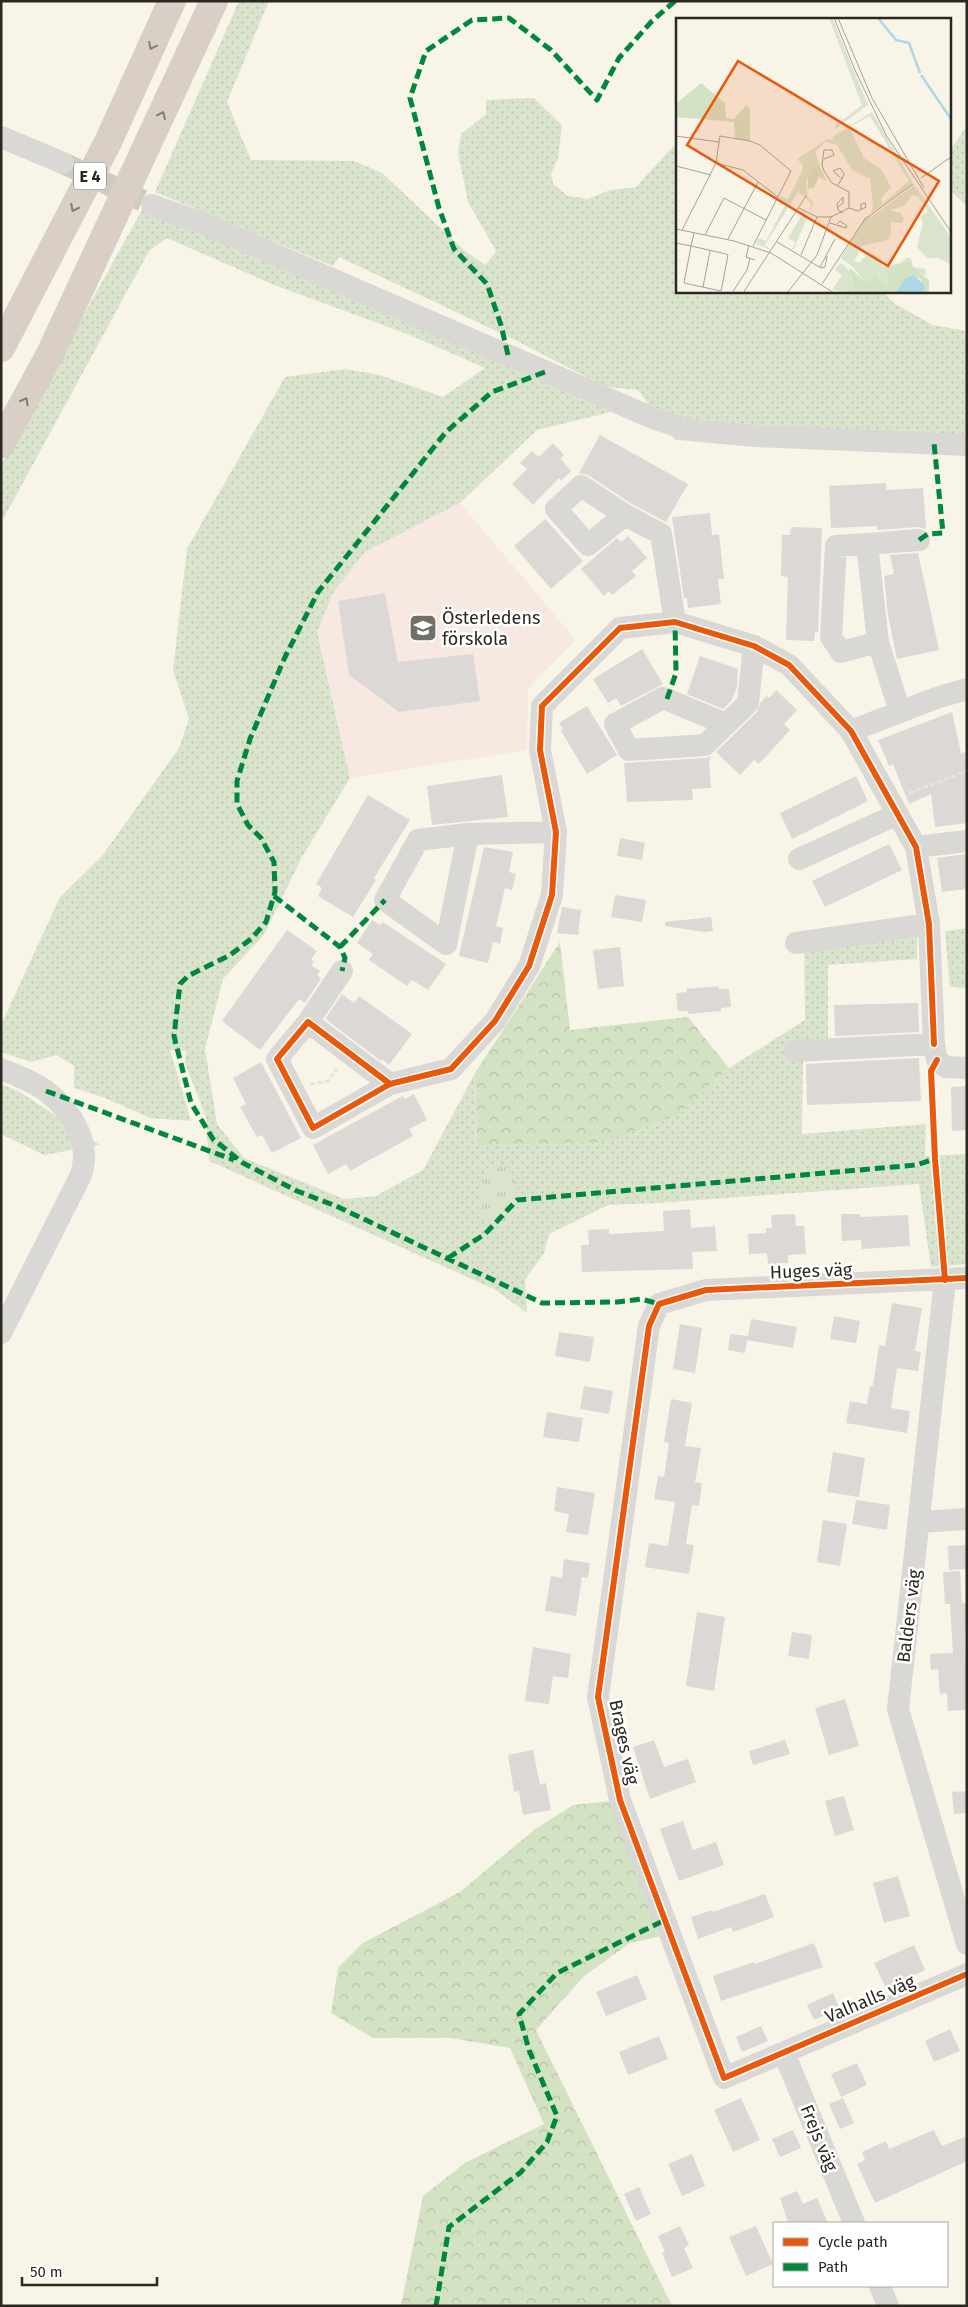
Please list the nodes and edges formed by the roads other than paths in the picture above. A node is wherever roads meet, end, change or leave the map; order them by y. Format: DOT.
graph roads {
  1 [pos="172,1"];
  2 [pos="214,1"];
  3 [pos="1,137"];
  4 [pos="63,163"];
  5 [pos="152,205"];
  6 [pos="1,348"];
  7 [pos="1,444"];
  8 [pos="967,445"];
  9 [pos="625,515"];
  10 [pos="919,540"];
  11 [pos="866,544"];
  12 [pos="675,622"];
  13 [pos="878,642"];
  14 [pos="754,646"];
  15 [pos="967,689"];
  16 [pos="900,712"];
  17 [pos="726,724"];
  18 [pos="851,731"];
  19 [pos="894,808"];
  20 [pos="556,832"];
  21 [pos="468,834"];
  22 [pos="967,840"];
  23 [pos="916,847"];
  24 [pos="799,859"];
  25 [pos="929,924"];
  26 [pos="796,943"];
  27 [pos="342,971"];
  28 [pos="308,1022"];
  29 [pos="934,1044"];
  30 [pos="795,1051"];
  31 [pos="1,1068"];
  32 [pos="967,1068"];
  33 [pos="390,1084"];
  34 [pos="956,1279"];
  35 [pos="659,1304"];
  36 [pos="1,1333"];
  37 [pos="967,1519"];
  38 [pos="920,1522"];
  39 [pos="967,1944"];
  40 [pos="967,1974"];
  41 [pos="784,2053"];
  42 [pos="854,2222"];
  43 [pos="880,2287"];
  44 [pos="888,2306"];
  1 -- 6 [label="highway, E 4, one-way"];
  7 -- 2 [label="highway, E 4, one-way"];
  3 -- 4 [label="street"];
  5 -- 8 [label="street"];
  9 -- 12 [label="street"];
  10 -- 11 [label="street"];
  11 -- 13 [label="street"];
  11 -- 13 [label="street"];
  12 -- 14 [label="street"];
  12 -- 20 [label="street"];
  13 -- 16 [label="street"];
  14 -- 17 [label="street"];
  14 -- 18 [label="street"];
  15 -- 16 [label="street"];
  16 -- 18 [label="street"];
  18 -- 19 [label="street"];
  19 -- 23 [label="street"];
  19 -- 24 [label="street"];
  20 -- 21 [label="street"];
  20 -- 33 [label="street"];
  21 -- 21 [label="street"];
  22 -- 23 [label="street"];
  23 -- 25 [label="street"];
  25 -- 26 [label="street"];
  25 -- 29 [label="street"];
  27 -- 28 [label="street"];
  28 -- 33 [label="street"];
  28 -- 33 [label="street"];
  29 -- 30 [label="street"];
  29 -- 32 [label="street"];
  31 -- 36 [label="street"];
  34 -- 35 [label="street, Huges väg"];
  34 -- 38 [label="street, Balders väg"];
  35 -- 41 [label="street, Brages väg"];
  37 -- 38 [label="street"];
  38 -- 39 [label="street, Balders väg"];
  40 -- 41 [label="street, Valhalls väg"];
  41 -- 42 [label="street, Frejs väg"];
  43 -- 44 [label="street"];
}
